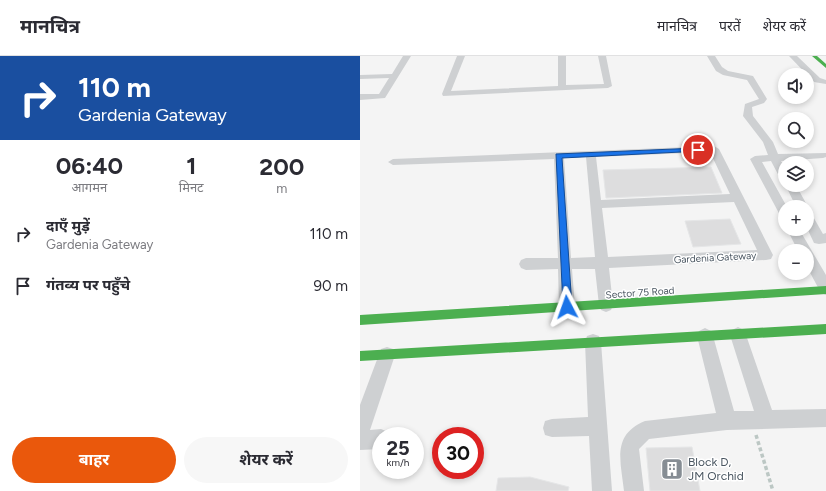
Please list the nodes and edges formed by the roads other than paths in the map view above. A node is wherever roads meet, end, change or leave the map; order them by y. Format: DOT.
graph roads {
  1 [pos="407,56"];
  2 [pos="460,56"];
  3 [pos="562,56"];
  4 [pos="602,56"];
  5 [pos="711,56"];
  6 [pos="793,56"];
  7 [pos="814,56"];
  8 [pos="826,67"];
  9 [pos="394,76"];
  10 [pos="360,77"];
  11 [pos="826,82"];
  12 [pos="562,88"];
  13 [pos="360,96"];
  14 [pos="591,154"];
  15 [pos="823,155"];
  16 [pos="559,156"];
  17 [pos="774,157"];
  18 [pos="393,162"];
  19 [pos="778,164"];
  20 [pos="737,198"];
  21 [pos="778,201"];
  22 [pos="596,204"];
  23 [pos="814,229"];
  24 [pos="826,238"];
  25 [pos="565,263"];
  26 [pos="602,263"];
  27 [pos="526,264"];
  28 [pos="814,267"];
  29 [pos="826,289"];
  30 [pos="606,305"];
  31 [pos="567,307"];
  32 [pos="360,320"];
  33 [pos="826,329"];
  34 [pos="738,334"];
  35 [pos="705,336"];
  36 [pos="593,342"];
  37 [pos="387,355"];
  38 [pos="360,356"];
  39 [pos="826,418"];
  40 [pos="758,420"];
  41 [pos="727,421"];
  42 [pos="598,426"];
  43 [pos="552,428"];
  44 [pos="360,431"];
  45 [pos="372,439"];
  46 [pos="360,440"];
  47 [pos="602,491"];
  48 [pos="634,491"];
  1 -- 9 [label="street"];
  2 -- 12 [label="street"];
  3 -- 12 [label="street"];
  4 -- 12 [label="street"];
  5 -- 17 [label="street"];
  6 -- 11 [label="street"];
  7 -- 8 [label="street"];
  9 -- 10 [label="street"];
  9 -- 13 [label="street"];
  14 -- 16 [label="street, Gardenia Gateway"];
  14 -- 20 [label="street, Gardenia Gateway"];
  14 -- 22 [label="street"];
  15 -- 17 [label="street"];
  16 -- 18 [label="street, Gardenia Gateway"];
  16 -- 25 [label="street"];
  17 -- 19 [label="street"];
  17 -- 21 [label="street"];
  20 -- 22 [label="street"];
  20 -- 26 [label="street, Gardenia Gateway"];
  22 -- 26 [label="street"];
  23 -- 24 [label="street"];
  25 -- 26 [label="street, Gardenia Gateway"];
  25 -- 27 [label="street, Gardenia Gateway"];
  25 -- 31 [label="street"];
  26 -- 30 [label="street"];
  28 -- 29 [label="street"];
  29 -- 30 [label="street, Sector 75 Road"];
  30 -- 31 [label="street, Sector 75 Road"];
  31 -- 32 [label="street, Sector 75 Road"];
  33 -- 34 [label="street"];
  34 -- 35 [label="street"];
  34 -- 40 [label="street"];
  35 -- 36 [label="street"];
  35 -- 41 [label="street"];
  36 -- 37 [label="street"];
  36 -- 42 [label="street"];
  37 -- 38 [label="street"];
  37 -- 44 [label="street"];
  39 -- 40 [label="street"];
  40 -- 41 [label="street"];
  41 -- 48 [label="street"];
  42 -- 43 [label="street"];
  42 -- 47 [label="street"];
  45 -- 46 [label="street"];
}
